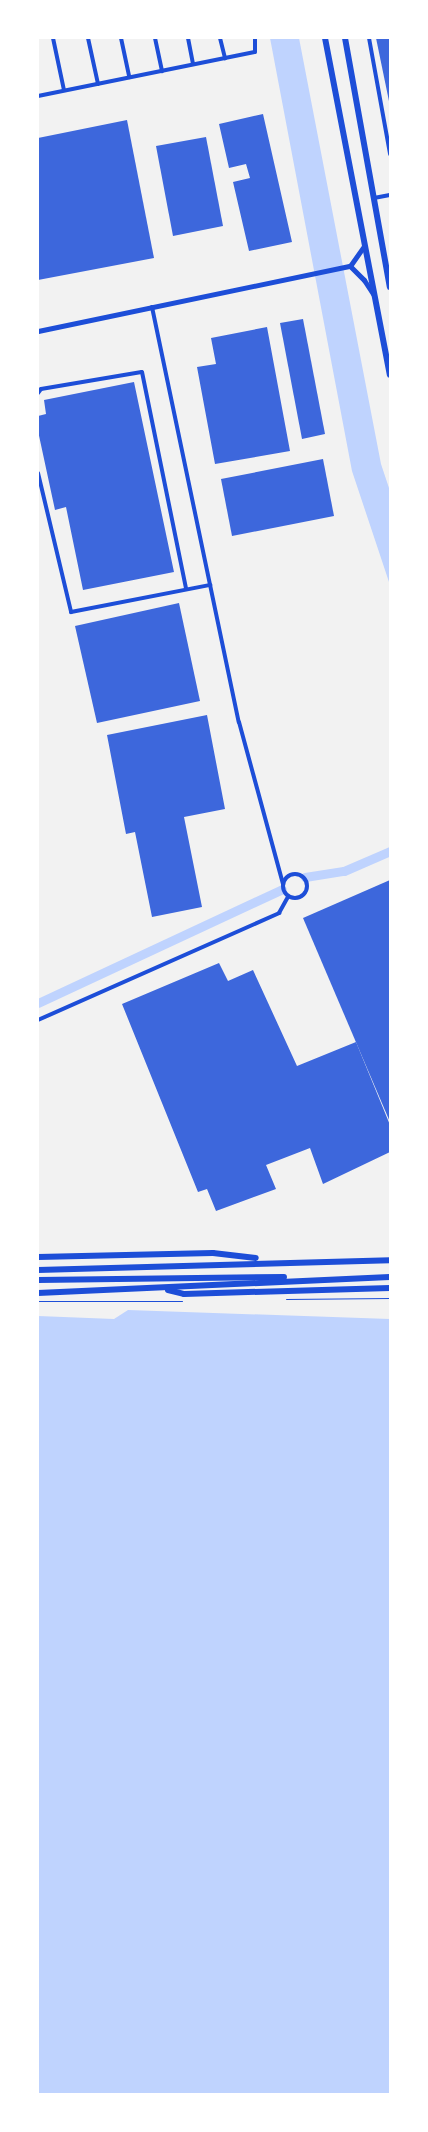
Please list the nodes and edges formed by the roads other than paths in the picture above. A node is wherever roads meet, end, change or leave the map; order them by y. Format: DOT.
graph roads {
  1 [pos="53,38"];
  2 [pos="88,38"];
  3 [pos="120,38"];
  4 [pos="155,38"];
  5 [pos="188,38"];
  6 [pos="220,38"];
  7 [pos="255,38"];
  8 [pos="325,38"];
  9 [pos="345,38"];
  10 [pos="369,38"];
  11 [pos="225,58"];
  12 [pos="193,64"];
  13 [pos="162,70"];
  14 [pos="129,77"];
  15 [pos="98,84"];
  16 [pos="64,90"];
  17 [pos="38,96"];
  18 [pos="390,154"];
  19 [pos="390,195"];
  20 [pos="374,198"];
  21 [pos="364,246"];
  22 [pos="347,267"];
  23 [pos="390,287"];
  24 [pos="372,294"];
  25 [pos="152,307"];
  26 [pos="38,332"];
  27 [pos="390,375"];
  28 [pos="38,393"];
  29 [pos="38,473"];
  30 [pos="210,585"];
  31 [pos="186,589"];
  32 [pos="283,884"];
  33 [pos="288,897"];
  34 [pos="38,1020"];
  35 [pos="38,1257"];
  36 [pos="390,1260"];
  37 [pos="277,1261"];
  38 [pos="38,1270"];
  39 [pos="390,1277"];
  40 [pos="323,1278"];
  41 [pos="38,1280"];
  42 [pos="162,1288"];
  43 [pos="390,1288"];
  44 [pos="38,1293"];
  1 -- 16 [label="street"];
  2 -- 15 [label="street"];
  3 -- 14 [label="street"];
  4 -- 13 [label="street"];
  5 -- 12 [label="street"];
  6 -- 11 [label="street"];
  7 -- 11 [label="street"];
  8 -- 21 [label="main road"];
  9 -- 20 [label="main road"];
  10 -- 18 [label="street"];
  11 -- 12 [label="street"];
  12 -- 13 [label="street"];
  13 -- 14 [label="street"];
  14 -- 15 [label="street"];
  15 -- 16 [label="street"];
  16 -- 17 [label="street"];
  19 -- 20 [label="street"];
  20 -- 23 [label="main road"];
  21 -- 22 [label="street"];
  21 -- 24 [label="main road"];
  22 -- 24 [label="street"];
  22 -- 25 [label="street"];
  24 -- 27 [label="main road"];
  25 -- 26 [label="street"];
  25 -- 30 [label="street"];
  28 -- 31 [label="street"];
  29 -- 31 [label="street"];
  30 -- 31 [label="street"];
  30 -- 32 [label="street"];
  32 -- 33 [label="street"];
  32 -- 33 [label="street"];
  33 -- 34 [label="street"];
  35 -- 37 [label="main road"];
  36 -- 37 [label="main road"];
  37 -- 38 [label="main road"];
  39 -- 40 [label="main road"];
  40 -- 41 [label="main road"];
  40 -- 42 [label="main road"];
  42 -- 43 [label="main road"];
  42 -- 44 [label="main road"];
}
